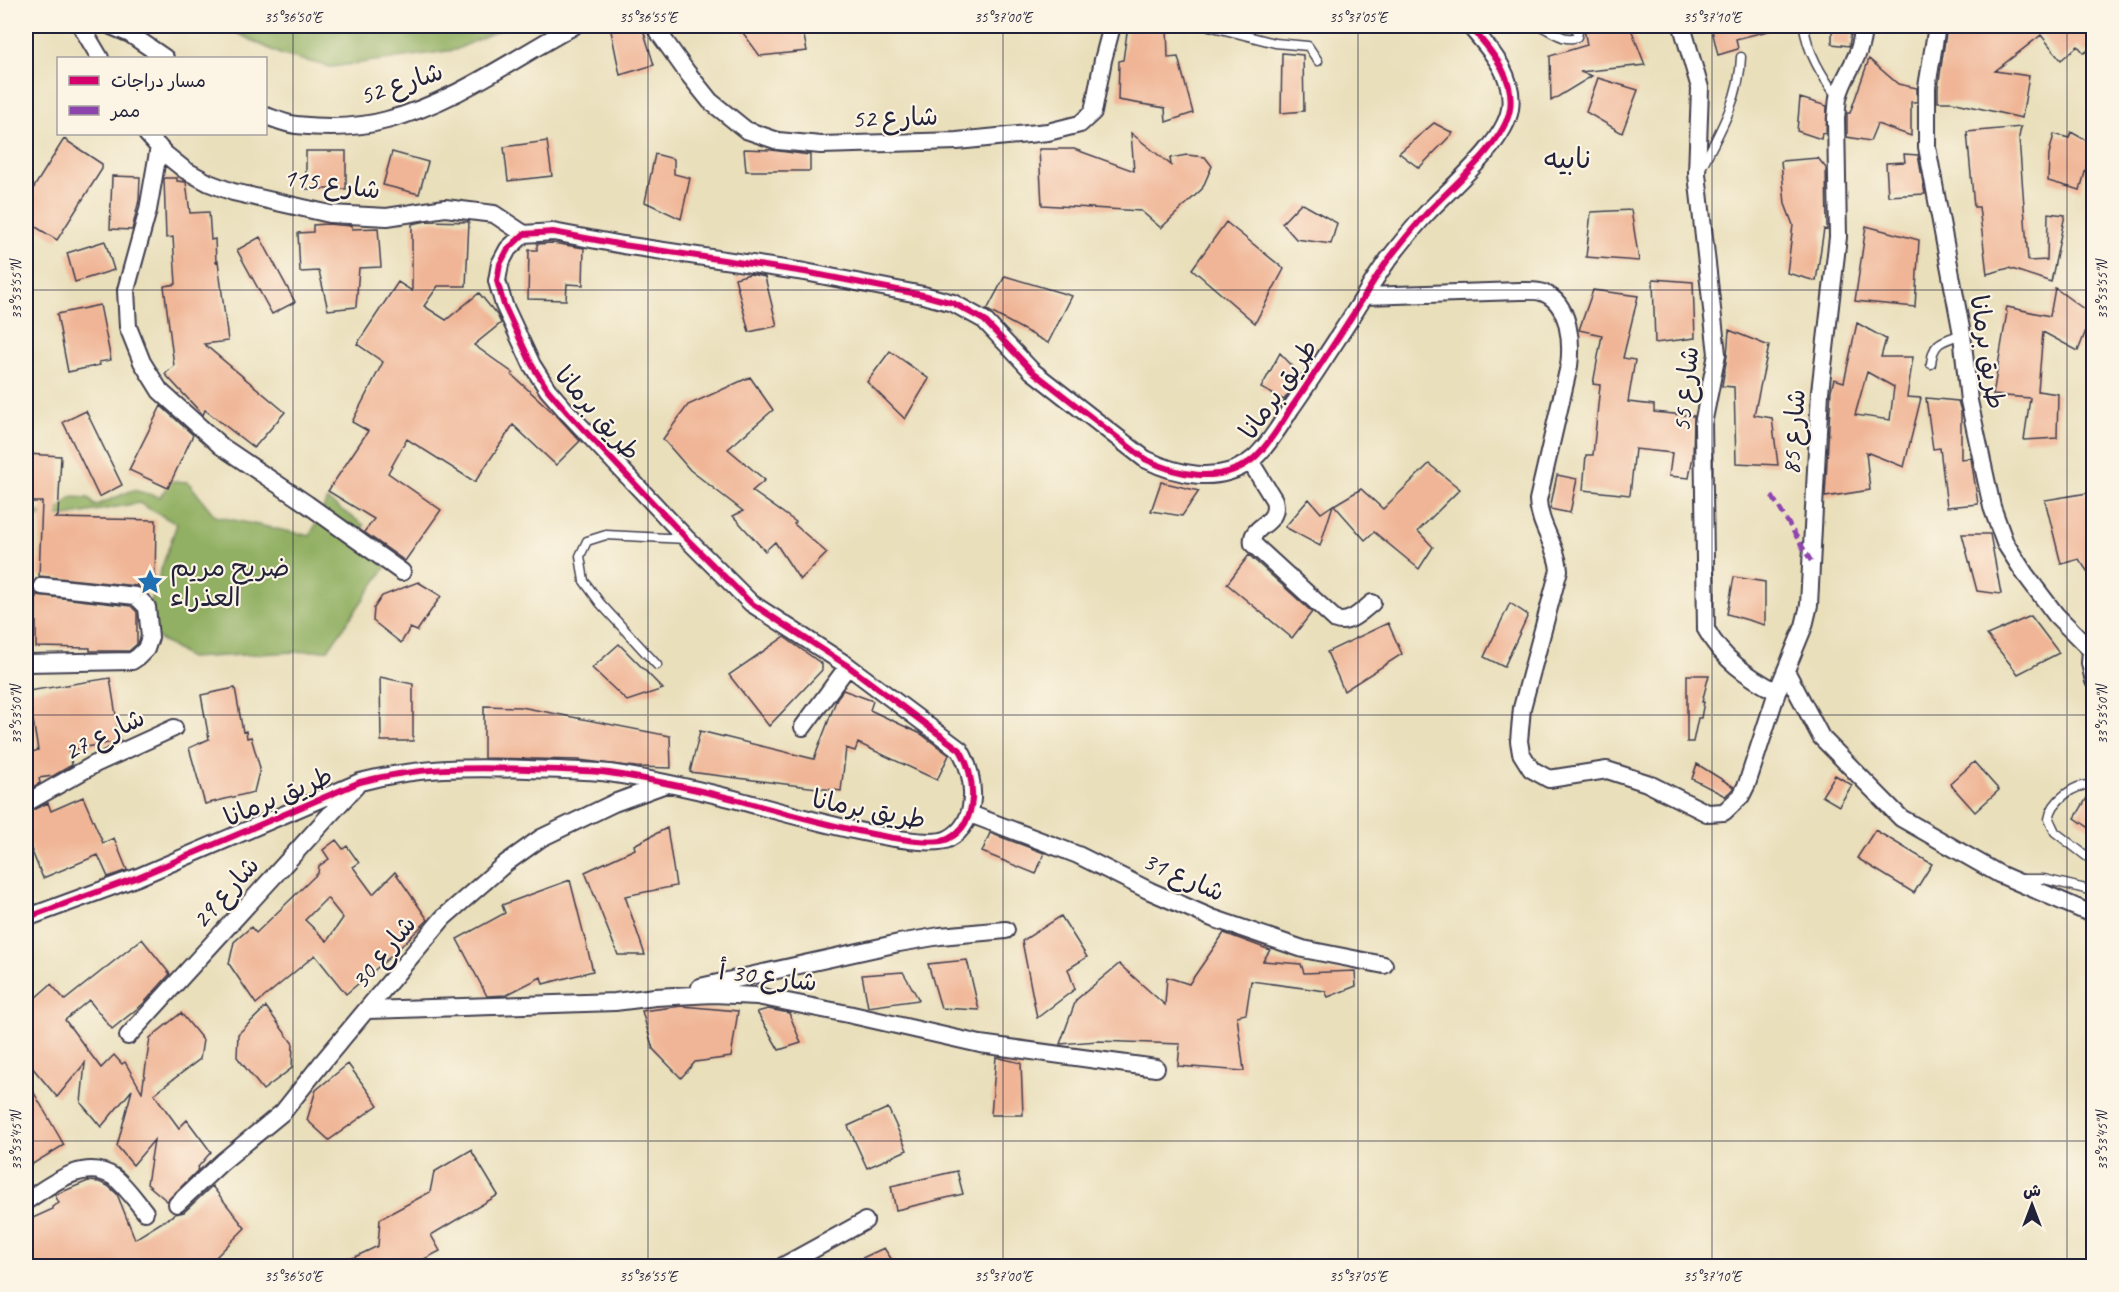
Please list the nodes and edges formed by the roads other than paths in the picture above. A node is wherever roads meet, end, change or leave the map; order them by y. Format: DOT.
graph roads {
  1 [pos="81,26"];
  2 [pos="111,26"];
  3 [pos="574,26"];
  4 [pos="654,26"];
  5 [pos="1112,26"];
  6 [pos="1209,26"];
  7 [pos="1470,26"];
  8 [pos="1540,26"];
  9 [pos="1573,26"];
  10 [pos="1682,26"];
  11 [pos="1804,26"];
  12 [pos="1863,26"];
  13 [pos="1937,26"];
  14 [pos="99,57"];
  15 [pos="164,57"];
  16 [pos="1741,57"];
  17 [pos="1318,61"];
  18 [pos="1838,98"];
  19 [pos="267,116"];
  20 [pos="148,135"];
  21 [pos="159,147"];
  22 [pos="1697,174"];
  23 [pos="524,234"];
  24 [pos="1365,296"];
  25 [pos="1962,334"];
  26 [pos="1931,364"];
  27 [pos="1250,461"];
  28 [pos="687,539"];
  29 [pos="402,572"];
  30 [pos="42,586"];
  31 [pos="1372,603"];
  32 [pos="2092,652"];
  33 [pos="26,663"];
  34 [pos="657,665"];
  35 [pos="848,666"];
  36 [pos="1786,671"];
  37 [pos="2094,681"];
  38 [pos="1777,692"];
  39 [pos="803,727"];
  40 [pos="174,728"];
  41 [pos="360,782"];
  42 [pos="666,784"];
  43 [pos="2094,785"];
  44 [pos="26,803"];
  45 [pos="970,814"];
  46 [pos="2094,862"];
  47 [pos="1999,874"];
  48 [pos="2094,891"];
  49 [pos="2094,915"];
  50 [pos="26,918"];
  51 [pos="1006,930"];
  52 [pos="1384,964"];
  53 [pos="655,997"];
  54 [pos="368,1010"];
  55 [pos="128,1036"];
  56 [pos="1156,1068"];
  57 [pos="26,1201"];
  58 [pos="177,1204"];
  59 [pos="145,1212"];
  60 [pos="865,1221"];
  61 [pos="783,1266"];
  1 -- 14 [label="street"];
  2 -- 15 [label="street"];
  3 -- 19 [label="street, شارع 52"];
  4 -- 5 [label="street, شارع 52"];
  6 -- 17 [label="lane"];
  7 -- 24 [label="street, طريق برمانا"];
  8 -- 9 [label="lane"];
  10 -- 22 [label="street, شارع 55"];
  11 -- 18 [label="lane"];
  12 -- 18 [label="street, شارع 85"];
  13 -- 25 [label="street, طريق برمانا"];
  16 -- 22 [label="lane"];
  18 -- 36 [label="street, شارع 85"];
  20 -- 21 [label="street, شارع 115"];
  21 -- 23 [label="street, شارع 115"];
  21 -- 29 [label="street"];
  22 -- 38 [label="street, شارع 55"];
  23 -- 27 [label="street, طريق برمانا"];
  23 -- 28 [label="street, طريق برمانا"];
  24 -- 27 [label="street, طريق برمانا"];
  24 -- 38 [label="street, شارع 85"];
  25 -- 26 [label="lane"];
  25 -- 32 [label="street, طريق برمانا"];
  27 -- 31 [label="street"];
  28 -- 34 [label="lane"];
  28 -- 35 [label="street, طريق برمانا"];
  30 -- 33 [label="street"];
  32 -- 37 [label="street"];
  35 -- 39 [label="street"];
  35 -- 45 [label="street, طريق برمانا"];
  36 -- 38 [label="street, شارع 85"];
  36 -- 47 [label="street"];
  40 -- 44 [label="street, شارع 27"];
  41 -- 42 [label="street, طريق برمانا"];
  41 -- 50 [label="street, طريق برمانا"];
  41 -- 55 [label="street, شارع 29"];
  42 -- 45 [label="street, طريق برمانا"];
  42 -- 54 [label="street, شارع 30"];
  43 -- 46 [label="lane"];
  45 -- 52 [label="street, شارع 31"];
  47 -- 48 [label="lane"];
  47 -- 49 [label="street"];
  51 -- 53 [label="street"];
  53 -- 54 [label="street, شارع 30 أ"];
  53 -- 56 [label="street, شارع 30 أ"];
  54 -- 58 [label="street, شارع 30"];
  57 -- 59 [label="street"];
  60 -- 61 [label="street"];
}
